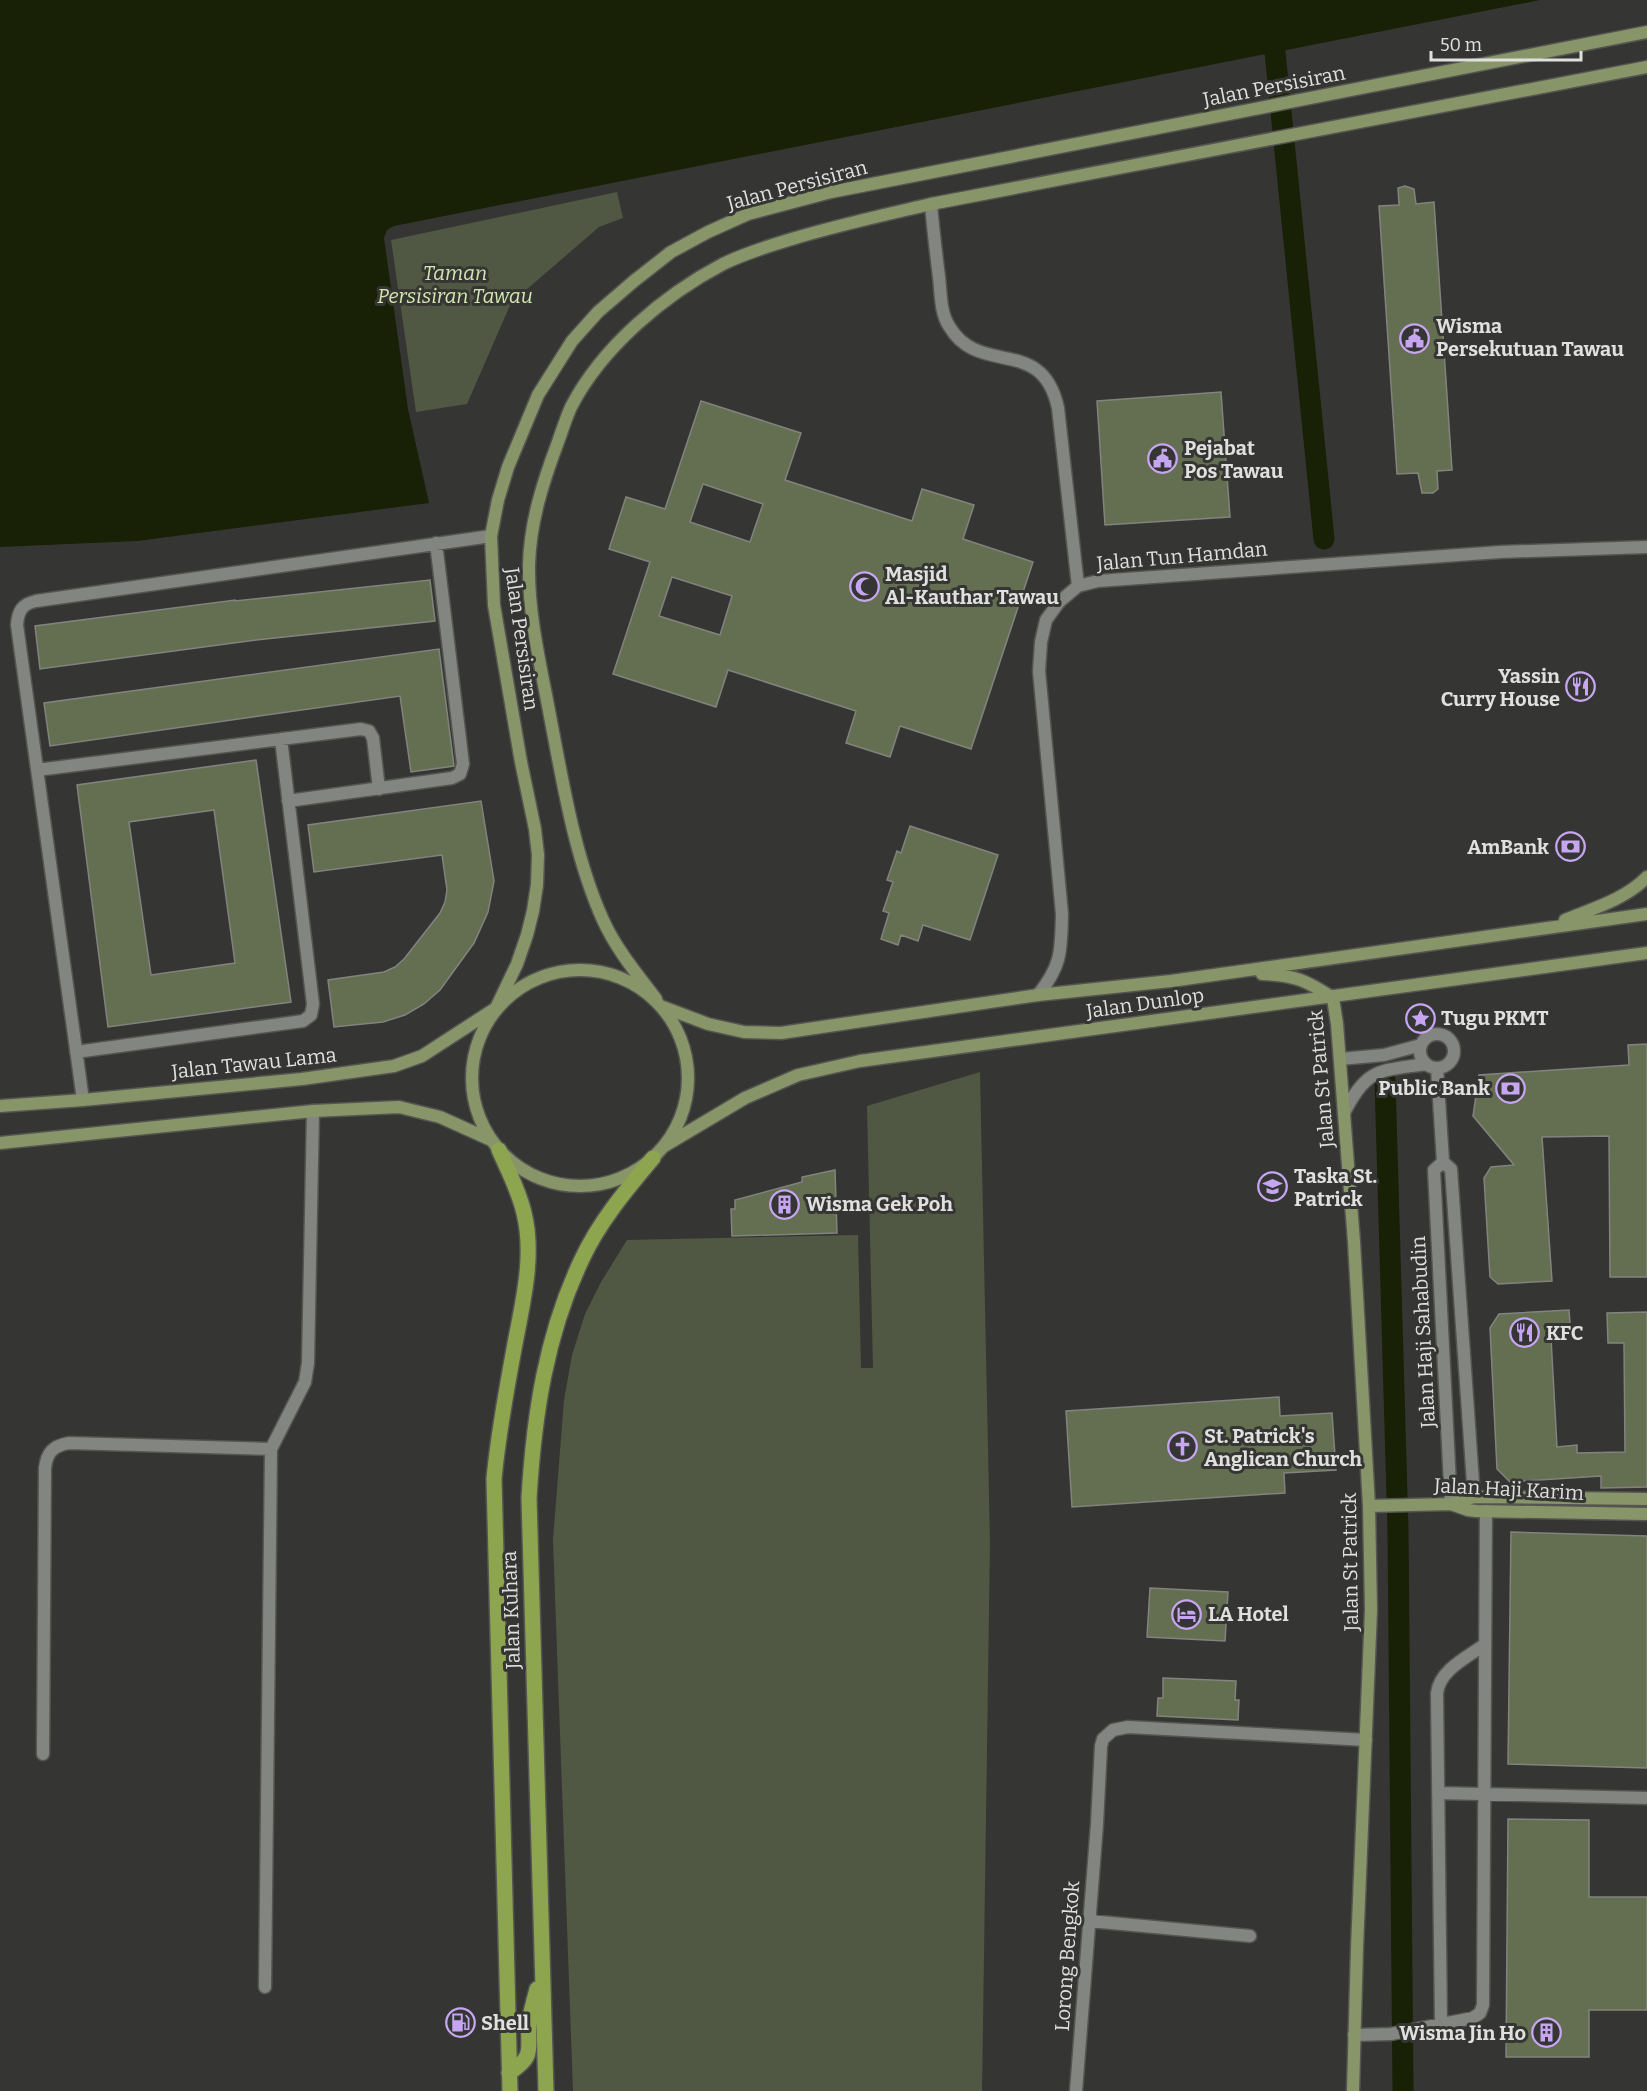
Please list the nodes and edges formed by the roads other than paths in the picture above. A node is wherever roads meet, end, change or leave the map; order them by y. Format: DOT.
graph roads {
  1 [pos="1647,32"];
  2 [pos="1647,67"];
  3 [pos="931,204"];
  4 [pos="491,536"];
  5 [pos="436,543"];
  6 [pos="1647,547"];
  7 [pos="1078,586"];
  8 [pos="281,739"];
  9 [pos="37,770"];
  10 [pos="379,789"];
  11 [pos="288,801"];
  12 [pos="1647,877"];
  13 [pos="1647,914"];
  14 [pos="1547,928"];
  15 [pos="1647,954"];
  16 [pos="1233,972"];
  17 [pos="1038,996"];
  18 [pos="1333,998"];
  19 [pos="660,1003"];
  20 [pos="496,1008"];
  21 [pos="1421,1045"];
  22 [pos="76,1052"];
  23 [pos="1340,1059"];
  24 [pos="1431,1066"];
  25 [pos="83,1100"];
  26 [pos="0,1106"];
  27 [pos="313,1111"];
  28 [pos="1344,1113"];
  29 [pos="0,1143"];
  30 [pos="495,1145"];
  31 [pos="666,1145"];
  32 [pos="653,1158"];
  33 [pos="1443,1162"];
  34 [pos="272,1449"];
  35 [pos="1472,1471"];
  36 [pos="1450,1472"];
  37 [pos="1474,1497"];
  38 [pos="1647,1499"];
  39 [pos="1451,1504"];
  40 [pos="1369,1506"];
  41 [pos="1486,1511"];
  42 [pos="1647,1514"];
  43 [pos="1484,1645"];
  44 [pos="1366,1740"];
  45 [pos="43,1754"];
  46 [pos="1438,1793"];
  47 [pos="1484,1794"];
  48 [pos="1647,1798"];
  49 [pos="1090,1921"];
  50 [pos="1250,1936"];
  51 [pos="541,1969"];
  52 [pos="265,1987"];
  53 [pos="1441,2024"];
  54 [pos="1354,2035"];
  55 [pos="509,2073"];
  56 [pos="510,2091"];
  57 [pos="546,2091"];
  58 [pos="1076,2091"];
  59 [pos="1353,2091"];
  1 -- 4 [label="street, Jalan Persisiran"];
  2 -- 3 [label="street, Jalan Persisiran"];
  3 -- 7 [label="street"];
  3 -- 19 [label="street, Jalan Persisiran"];
  4 -- 5 [label="street"];
  4 -- 20 [label="street, Jalan Persisiran"];
  5 -- 9 [label="street"];
  5 -- 10 [label="street"];
  6 -- 7 [label="street, Jalan Tun Hamdan"];
  7 -- 17 [label="street, Jalan Tun Hamdan"];
  8 -- 9 [label="street"];
  8 -- 10 [label="street"];
  8 -- 11 [label="street"];
  9 -- 22 [label="street"];
  10 -- 11 [label="street"];
  11 -- 22 [label="street"];
  12 -- 14 [label="street"];
  13 -- 14 [label="street, Jalan Dunlop"];
  14 -- 16 [label="street, Jalan Dunlop"];
  15 -- 18 [label="street, Jalan Dunlop"];
  16 -- 17 [label="street, Jalan Dunlop"];
  16 -- 18 [label="street"];
  17 -- 19 [label="street, Jalan Dunlop"];
  18 -- 23 [label="street, Jalan St Patrick"];
  18 -- 31 [label="street, Jalan Dunlop"];
  19 -- 20 [label="street"];
  19 -- 31 [label="street, Jalan Persisiran"];
  20 -- 25 [label="street, Jalan Tawau Lama"];
  20 -- 30 [label="street"];
  21 -- 23 [label="street"];
  21 -- 24 [label="street"];
  21 -- 24 [label="street"];
  22 -- 25 [label="street"];
  23 -- 28 [label="street, Jalan St Patrick"];
  24 -- 28 [label="street"];
  24 -- 33 [label="street, Jalan Haji Sahabudin"];
  25 -- 26 [label="street, Jalan Tawau Lama"];
  27 -- 29 [label="street"];
  27 -- 30 [label="street"];
  27 -- 34 [label="street"];
  28 -- 40 [label="street, Jalan St Patrick"];
  30 -- 32 [label="street"];
  30 -- 55 [label="main road, Jalan Kuhara"];
  31 -- 32 [label="street"];
  32 -- 51 [label="main road, Jalan Kuhara"];
  33 -- 35 [label="street, Jalan Haji Sahabudin"];
  33 -- 36 [label="street, Jalan Haji Sahabudin"];
  34 -- 45 [label="street"];
  34 -- 52 [label="street"];
  35 -- 36 [label="street"];
  35 -- 37 [label="street, Jalan Haji Sahabudin"];
  36 -- 39 [label="street, Jalan Haji Sahabudin"];
  37 -- 38 [label="street, Jalan Haji Karim"];
  37 -- 39 [label="street, Jalan Haji Karim"];
  39 -- 40 [label="street, Jalan Haji Karim"];
  39 -- 41 [label="street, Jalan Haji Karim"];
  40 -- 44 [label="street, Jalan St Patrick"];
  41 -- 42 [label="street, Jalan Haji Karim"];
  41 -- 43 [label="street"];
  43 -- 46 [label="street"];
  43 -- 47 [label="street"];
  44 -- 49 [label="street, Lorong Bengkok"];
  44 -- 54 [label="street, Jalan St Patrick"];
  46 -- 47 [label="street"];
  46 -- 53 [label="street"];
  47 -- 48 [label="street"];
  47 -- 53 [label="street"];
  49 -- 50 [label="street"];
  49 -- 58 [label="street, Lorong Bengkok"];
  51 -- 55 [label="main road"];
  51 -- 57 [label="main road, Jalan Kuhara"];
  53 -- 54 [label="street"];
  54 -- 59 [label="street, Jalan St Patrick"];
  55 -- 56 [label="main road, Jalan Kuhara"];
}
